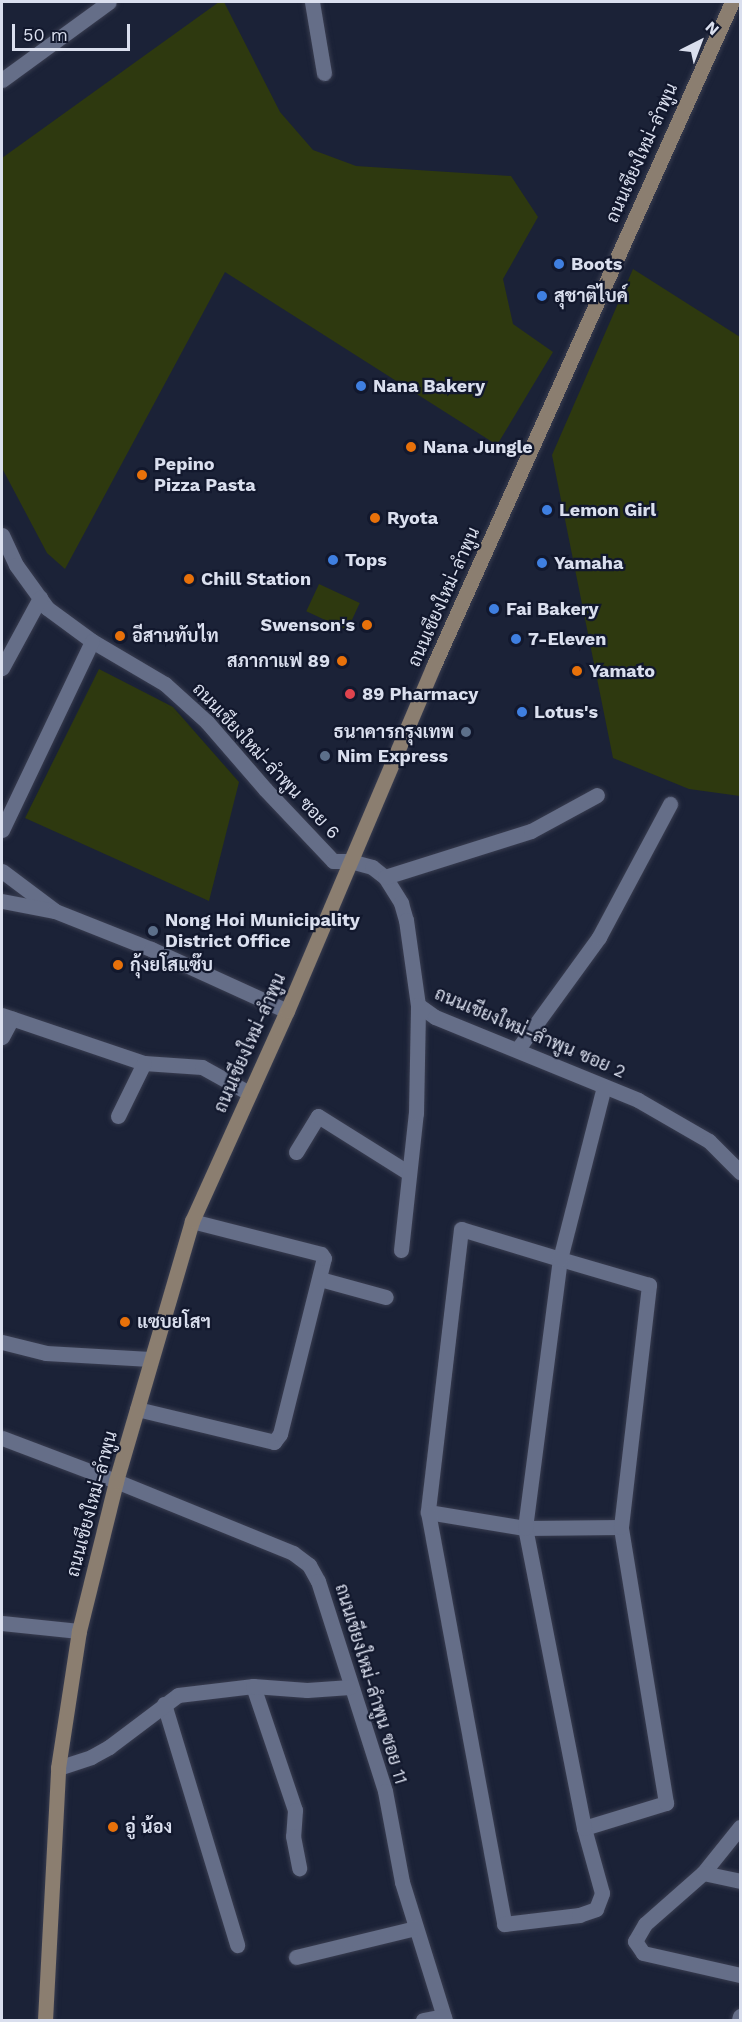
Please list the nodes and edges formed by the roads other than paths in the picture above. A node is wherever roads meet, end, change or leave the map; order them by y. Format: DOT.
graph roads {
  1 [pos="109,2"];
  2 [pos="312,2"];
  3 [pos="732,2"];
  4 [pos="324,73"];
  5 [pos="2,80"];
  6 [pos="2,535"];
  7 [pos="40,598"];
  8 [pos="92,641"];
  9 [pos="2,668"];
  10 [pos="597,795"];
  11 [pos="670,804"];
  12 [pos="2,830"];
  13 [pos="350,861"];
  14 [pos="2,871"];
  15 [pos="385,877"];
  16 [pos="2,901"];
  17 [pos="55,911"];
  18 [pos="418,1005"];
  19 [pos="287,1011"];
  20 [pos="7,1016"];
  21 [pos="2,1037"];
  22 [pos="517,1050"];
  23 [pos="144,1063"];
  24 [pos="604,1087"];
  25 [pos="249,1093"];
  26 [pos="118,1116"];
  27 [pos="296,1152"];
  28 [pos="741,1172"];
  29 [pos="409,1173"];
  30 [pos="192,1221"];
  31 [pos="401,1250"];
  32 [pos="560,1259"];
  33 [pos="320,1279"];
  34 [pos="386,1297"];
  35 [pos="2,1342"];
  36 [pos="150,1359"];
  37 [pos="137,1409"];
  38 [pos="2,1438"];
  39 [pos="116,1481"];
  40 [pos="428,1512"];
  41 [pos="621,1527"];
  42 [pos="525,1528"];
  43 [pos="2,1623"];
  44 [pos="79,1631"];
  45 [pos="253,1686"];
  46 [pos="350,1687"];
  47 [pos="164,1704"];
  48 [pos="58,1768"];
  49 [pos="741,1827"];
  50 [pos="584,1828"];
  51 [pos="299,1868"];
  52 [pos="703,1873"];
  53 [pos="741,1881"];
  54 [pos="416,1928"];
  55 [pos="237,1945"];
  56 [pos="296,1958"];
  57 [pos="741,1975"];
  58 [pos="444,2018"];
  59 [pos="45,2020"];
  60 [pos="423,2020"];
  1 -- 5 [label="street"];
  2 -- 4 [label="street"];
  3 -- 13 [label="main road, ถนนเชียงใหม่-ลำพูน"];
  6 -- 7 [label="street, ถนนเชียงใหม่-ลำพูน ซอย 6"];
  7 -- 8 [label="street, ถนนเชียงใหม่-ลำพูน ซอย 6"];
  7 -- 9 [label="street"];
  8 -- 12 [label="street"];
  8 -- 13 [label="street, ถนนเชียงใหม่-ลำพูน ซอย 6"];
  10 -- 15 [label="street"];
  11 -- 22 [label="street"];
  13 -- 15 [label="street"];
  13 -- 19 [label="main road, ถนนเชียงใหม่-ลำพูน"];
  14 -- 17 [label="street"];
  15 -- 18 [label="street, ถนนเชียงใหม่-ลำพูน ซอย 2"];
  16 -- 17 [label="street"];
  17 -- 19 [label="street"];
  18 -- 22 [label="street, ถนนเชียงใหม่-ลำพูน ซอย 2"];
  18 -- 29 [label="street"];
  19 -- 25 [label="main road, ถนนเชียงใหม่-ลำพูน"];
  20 -- 21 [label="street"];
  20 -- 23 [label="street"];
  22 -- 24 [label="street, ถนนเชียงใหม่-ลำพูน ซอย 2"];
  23 -- 25 [label="street"];
  23 -- 26 [label="street"];
  24 -- 28 [label="street, ถนนเชียงใหม่-ลำพูน ซอย 2"];
  24 -- 32 [label="street"];
  25 -- 30 [label="main road, ถนนเชียงใหม่-ลำพูน"];
  27 -- 29 [label="street"];
  29 -- 31 [label="street"];
  30 -- 33 [label="street"];
  30 -- 36 [label="main road, ถนนเชียงใหม่-ลำพูน"];
  32 -- 40 [label="street"];
  32 -- 41 [label="street"];
  32 -- 42 [label="street"];
  33 -- 34 [label="street"];
  33 -- 37 [label="street"];
  35 -- 36 [label="street"];
  36 -- 37 [label="main road, ถนนเชียงใหม่-ลำพูน"];
  37 -- 39 [label="main road, ถนนเชียงใหม่-ลำพูน"];
  38 -- 39 [label="street, ถนนเชียงใหม่-ลำพูน ซอย 11"];
  39 -- 44 [label="main road, ถนนเชียงใหม่-ลำพูน"];
  39 -- 46 [label="street, ถนนเชียงใหม่-ลำพูน ซอย 11"];
  40 -- 42 [label="street"];
  40 -- 50 [label="street"];
  41 -- 42 [label="street"];
  41 -- 50 [label="street"];
  42 -- 50 [label="street"];
  43 -- 44 [label="street"];
  44 -- 48 [label="main road, ถนนเชียงใหม่-ลำพูน"];
  45 -- 46 [label="street"];
  45 -- 47 [label="street"];
  45 -- 51 [label="street"];
  46 -- 54 [label="street, ถนนเชียงใหม่-ลำพูน ซอย 11"];
  47 -- 48 [label="street"];
  47 -- 55 [label="street"];
  48 -- 59 [label="main road, ถนนเชียงใหม่-ลำพูน"];
  49 -- 52 [label="street"];
  52 -- 53 [label="street"];
  52 -- 57 [label="street"];
  54 -- 56 [label="street"];
  54 -- 58 [label="street, ถนนเชียงใหม่-ลำพูน ซอย 11"];
  58 -- 60 [label="street"];
}
